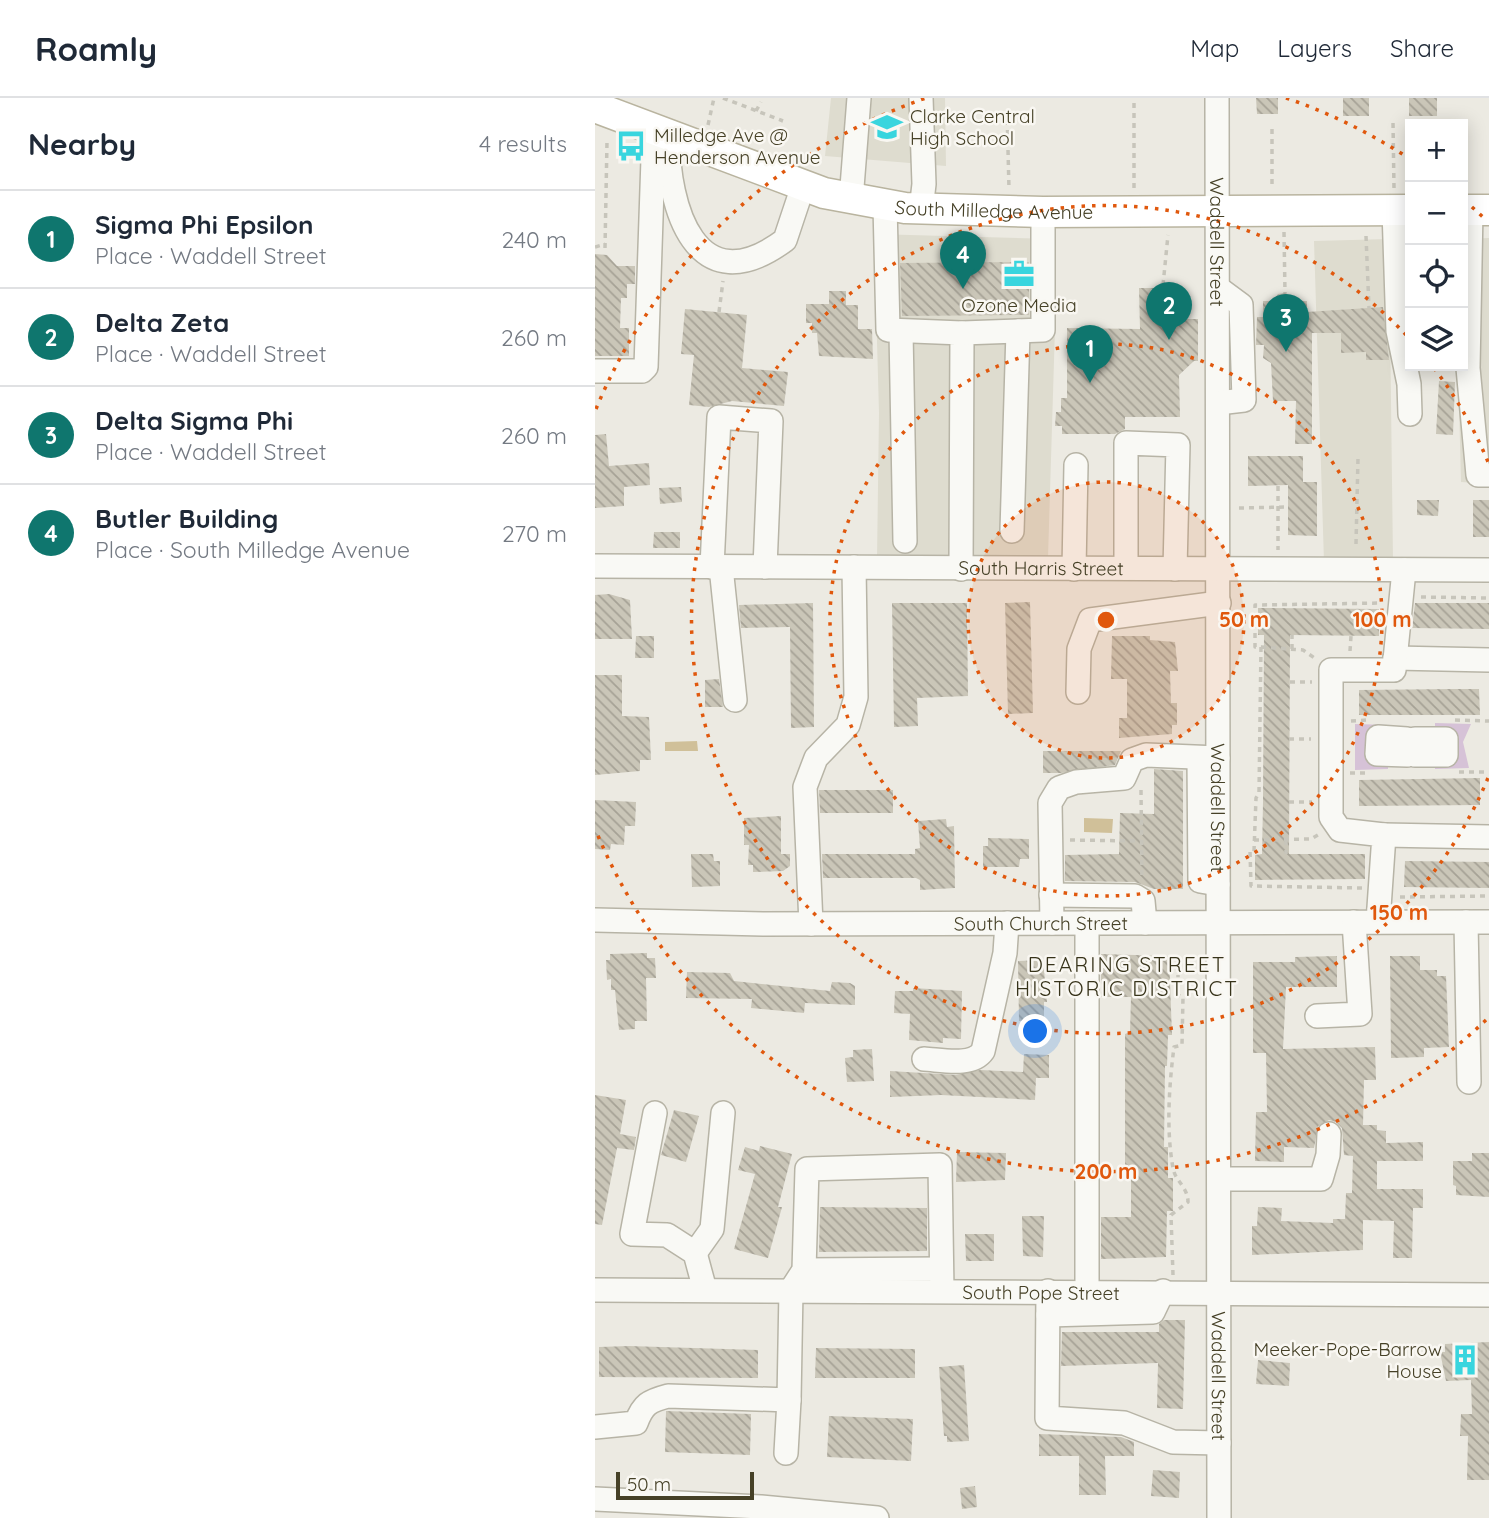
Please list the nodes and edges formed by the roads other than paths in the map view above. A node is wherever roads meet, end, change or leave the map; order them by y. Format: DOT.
graph roads {
  1 [pos="859,98"];
  2 [pos="921,98"];
  3 [pos="1217,98"];
  4 [pos="606,111"];
  5 [pos="661,132"];
  6 [pos="803,186"];
  7 [pos="852,200"];
  8 [pos="1400,204"];
  9 [pos="885,205"];
  10 [pos="921,210"];
  11 [pos="1474,210"];
  12 [pos="1043,212"];
  13 [pos="1218,212"];
  14 [pos="1218,288"];
  15 [pos="1018,331"];
  16 [pos="961,332"];
  17 [pos="897,333"];
  18 [pos="1218,337"];
  19 [pos="1248,344"];
  20 [pos="595,371"];
  21 [pos="1219,403"];
  22 [pos="1410,414"];
  23 [pos="1482,424"];
  24 [pos="1076,465"];
  25 [pos="1489,475"];
  26 [pos="1011,531"];
  27 [pos="905,541"];
  28 [pos="595,566"];
  29 [pos="716,567"];
  30 [pos="765,567"];
  31 [pos="854,567"];
  32 [pos="1126,568"];
  33 [pos="961,569"];
  34 [pos="1074,569"];
  35 [pos="1175,569"];
  36 [pos="1219,569"];
  37 [pos="1404,570"];
  38 [pos="1489,570"];
  39 [pos="1219,603"];
  40 [pos="1395,658"];
  41 [pos="1489,660"];
  42 [pos="1078,692"];
  43 [pos="735,700"];
  44 [pos="1209,758"];
  45 [pos="1384,835"];
  46 [pos="1489,837"];
  47 [pos="1051,895"];
  48 [pos="595,920"];
  49 [pos="1354,922"];
  50 [pos="1378,922"];
  51 [pos="1466,922"];
  52 [pos="1489,922"];
  53 [pos="811,923"];
  54 [pos="1007,923"];
  55 [pos="1052,923"];
  56 [pos="1087,923"];
  57 [pos="1145,923"];
  58 [pos="1217,923"];
  59 [pos="1317,1016"];
  60 [pos="924,1059"];
  61 [pos="1469,1082"];
  62 [pos="655,1113"];
  63 [pos="723,1113"];
  64 [pos="1329,1134"];
  65 [pos="1219,1179"];
  66 [pos="695,1253"];
  67 [pos="804,1270"];
  68 [pos="941,1280"];
  69 [pos="595,1290"];
  70 [pos="705,1290"];
  71 [pos="791,1290"];
  72 [pos="1048,1291"];
  73 [pos="1087,1291"];
  74 [pos="1163,1291"];
  75 [pos="1220,1291"];
  76 [pos="1489,1295"];
  77 [pos="1048,1315"];
  78 [pos="789,1400"];
  79 [pos="595,1427"];
  80 [pos="1219,1443"];
  81 [pos="786,1453"];
  82 [pos="595,1499"];
  83 [pos="877,1518"];
  84 [pos="1219,1518"];
  1 -- 7 [label="street"];
  2 -- 10 [label="street"];
  3 -- 13 [label="street, Waddell Street"];
  4 -- 5 [label="main road, South Milledge Avenue"];
  5 -- 6 [label="main road, South Milledge Avenue"];
  5 -- 6 [label="street"];
  5 -- 20 [label="street"];
  6 -- 7 [label="main road, South Milledge Avenue"];
  7 -- 9 [label="main road, South Milledge Avenue"];
  8 -- 13 [label="main road, South Milledge Avenue"];
  8 -- 22 [label="street"];
  9 -- 10 [label="main road, South Milledge Avenue"];
  9 -- 17 [label="street"];
  10 -- 12 [label="main road, South Milledge Avenue"];
  11 -- 23 [label="street"];
  12 -- 13 [label="main road, South Milledge Avenue"];
  12 -- 15 [label="street"];
  13 -- 14 [label="street, Waddell Street"];
  14 -- 18 [label="street, Waddell Street"];
  14 -- 19 [label="street"];
  15 -- 16 [label="street"];
  15 -- 26 [label="street"];
  16 -- 17 [label="street"];
  16 -- 33 [label="street"];
  17 -- 27 [label="street"];
  18 -- 19 [label="street"];
  18 -- 21 [label="street, Waddell Street"];
  19 -- 21 [label="street"];
  21 -- 36 [label="street, Waddell Street"];
  23 -- 25 [label="street"];
  24 -- 34 [label="street"];
  28 -- 29 [label="street, South Harris Street"];
  29 -- 30 [label="street, South Harris Street"];
  29 -- 30 [label="street"];
  29 -- 43 [label="street"];
  30 -- 31 [label="street, South Harris Street"];
  31 -- 33 [label="street, South Harris Street"];
  31 -- 53 [label="street"];
  32 -- 34 [label="street, South Harris Street"];
  32 -- 35 [label="street, South Harris Street"];
  32 -- 35 [label="street"];
  33 -- 34 [label="street, South Harris Street"];
  35 -- 36 [label="street, South Harris Street"];
  36 -- 37 [label="street, South Harris Street"];
  36 -- 39 [label="street, Waddell Street"];
  37 -- 38 [label="street, South Harris Street"];
  37 -- 40 [label="street"];
  39 -- 42 [label="street"];
  39 -- 44 [label="street, Waddell Street"];
  40 -- 41 [label="street"];
  40 -- 45 [label="street"];
  44 -- 47 [label="street"];
  44 -- 58 [label="street, Waddell Street"];
  45 -- 46 [label="street"];
  45 -- 50 [label="street"];
  47 -- 55 [label="street"];
  47 -- 57 [label="street"];
  48 -- 53 [label="street, South Church Street"];
  49 -- 50 [label="street, South Church Street"];
  49 -- 58 [label="street, South Church Street"];
  49 -- 59 [label="street"];
  50 -- 51 [label="street, South Church Street"];
  51 -- 52 [label="street, South Church Street"];
  51 -- 61 [label="street"];
  53 -- 54 [label="street, South Church Street"];
  54 -- 55 [label="street, South Church Street"];
  54 -- 60 [label="street"];
  55 -- 56 [label="street, South Church Street"];
  56 -- 57 [label="street, South Church Street"];
  56 -- 73 [label="street"];
  57 -- 58 [label="street, South Church Street"];
  58 -- 65 [label="street, Waddell Street"];
  62 -- 66 [label="street"];
  63 -- 66 [label="street"];
  64 -- 65 [label="street"];
  65 -- 75 [label="street, Waddell Street"];
  66 -- 70 [label="street"];
  67 -- 68 [label="street"];
  67 -- 68 [label="street"];
  67 -- 71 [label="street"];
  68 -- 71 [label="street, South Pope Street"];
  68 -- 72 [label="street, South Pope Street"];
  69 -- 70 [label="street, South Pope Street"];
  70 -- 71 [label="street, South Pope Street"];
  71 -- 78 [label="street"];
  72 -- 73 [label="street, South Pope Street"];
  72 -- 77 [label="street"];
  73 -- 74 [label="street, South Pope Street"];
  74 -- 75 [label="street, South Pope Street"];
  74 -- 77 [label="street"];
  75 -- 76 [label="street, South Pope Street"];
  75 -- 80 [label="street, Waddell Street"];
  77 -- 80 [label="street"];
  78 -- 79 [label="street"];
  78 -- 81 [label="street"];
  80 -- 84 [label="street, Waddell Street"];
  82 -- 83 [label="street"];
}
